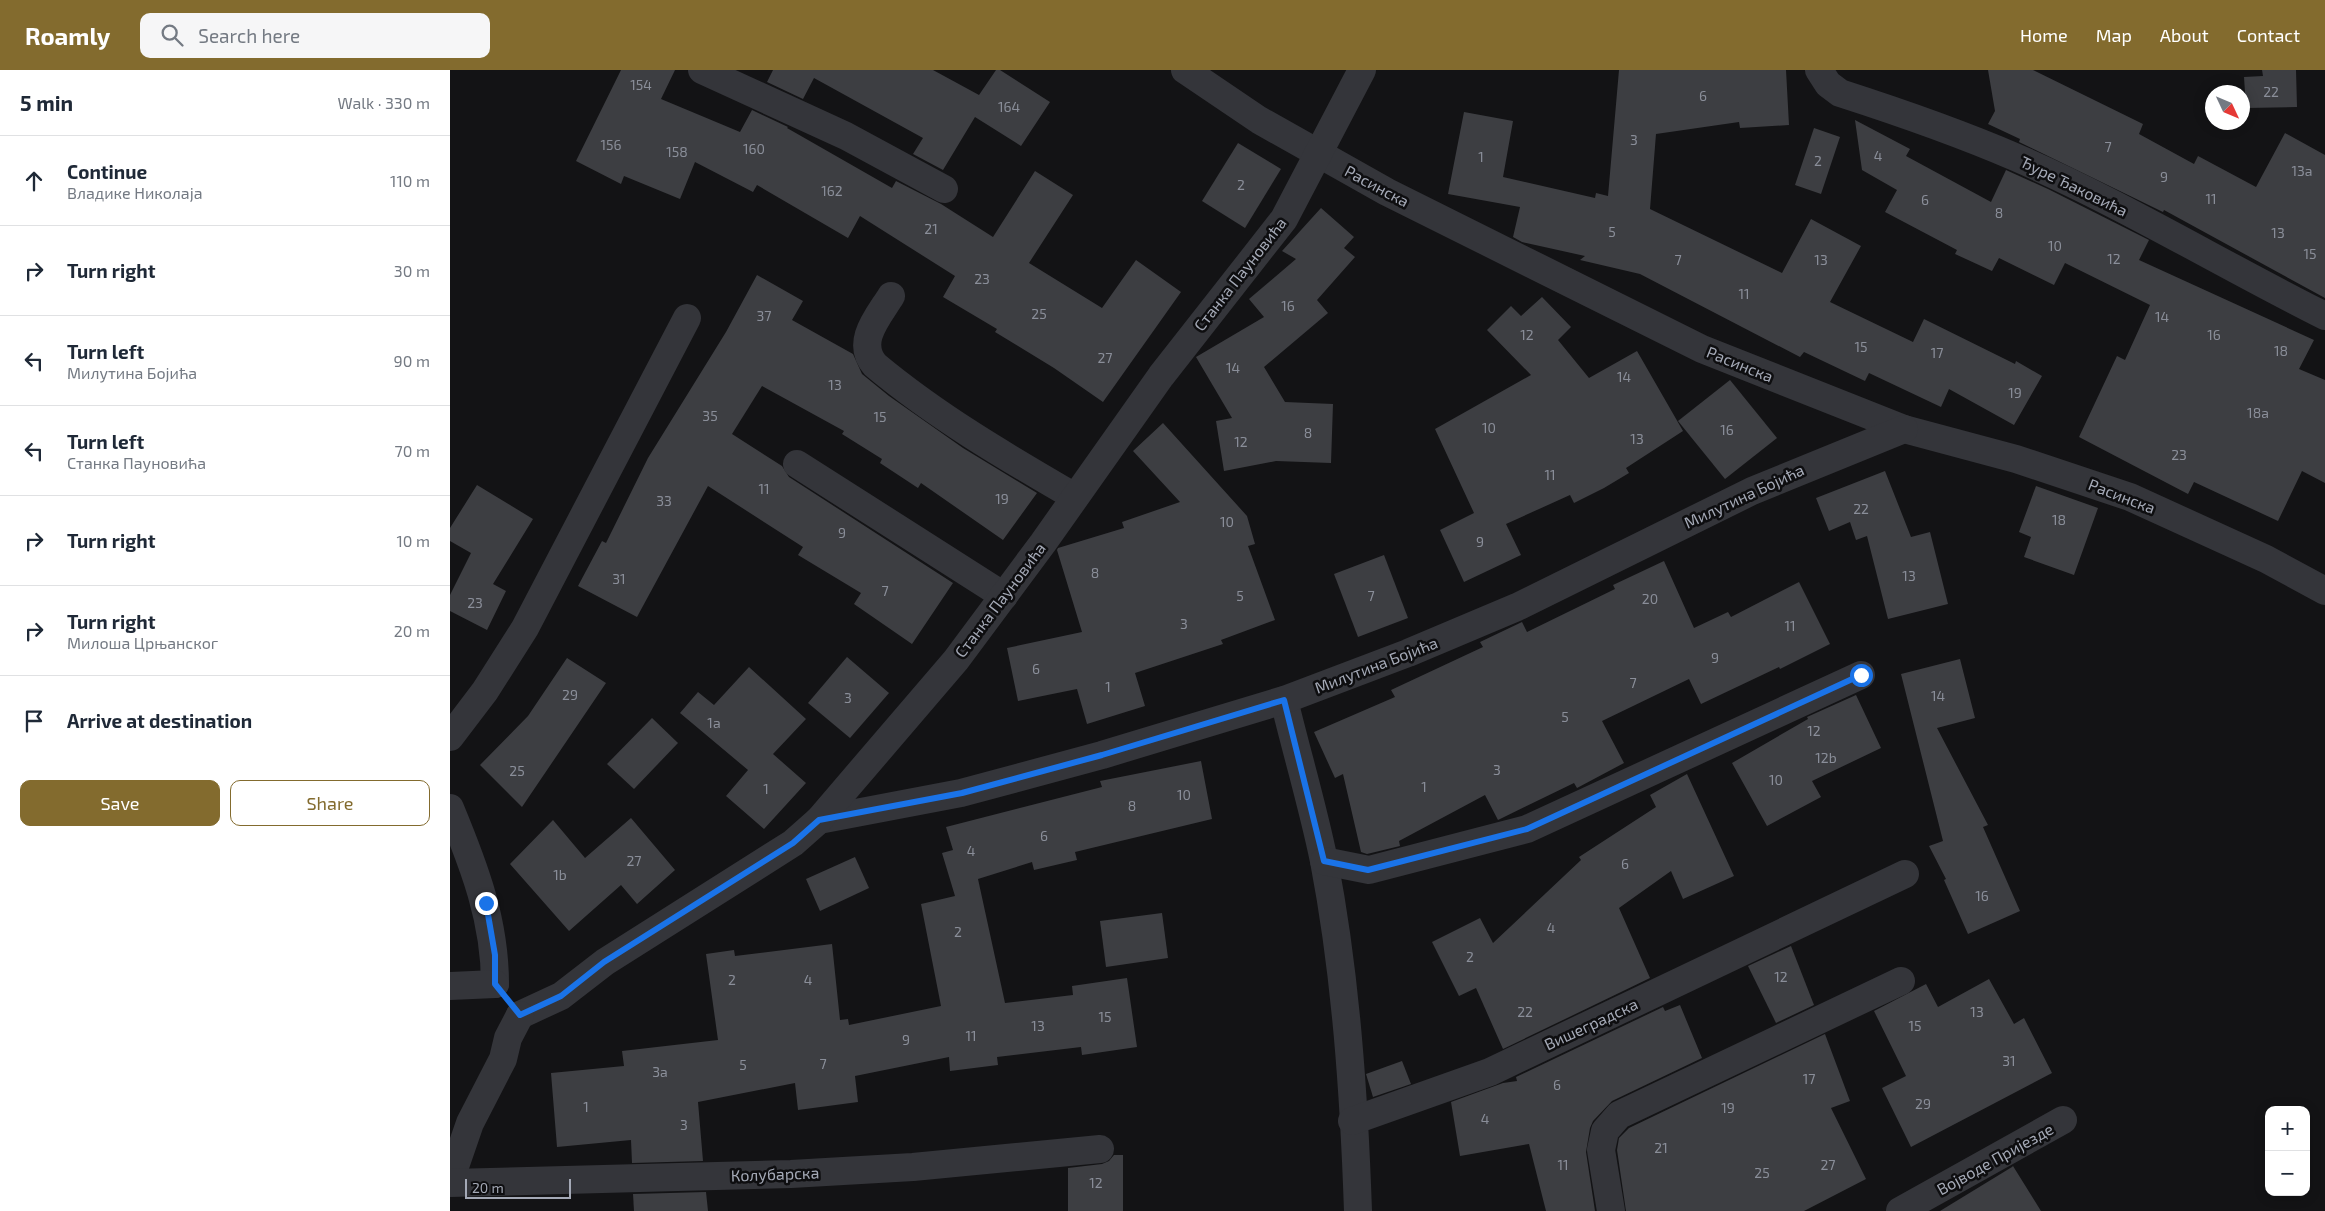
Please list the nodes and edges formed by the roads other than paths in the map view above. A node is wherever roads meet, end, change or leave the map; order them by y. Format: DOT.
graph roads {
  1 [pos="702,70"];
  2 [pos="1185,70"];
  3 [pos="1362,70"];
  4 [pos="1819,70"];
  5 [pos="1318,154"];
  6 [pos="944,189"];
  7 [pos="891,296"];
  8 [pos="2325,316"];
  9 [pos="687,318"];
  10 [pos="1904,429"];
  11 [pos="797,464"];
  12 [pos="1075,497"];
  13 [pos="2325,591"];
  14 [pos="1004,596"];
  15 [pos="1861,675"];
  16 [pos="1284,700"];
  17 [pos="450,737"];
  18 [pos="450,808"];
  19 [pos="819,820"];
  20 [pos="1324,861"];
  21 [pos="1906,874"];
  22 [pos="1901,981"];
  23 [pos="495,984"];
  24 [pos="450,986"];
  25 [pos="520,1015"];
  26 [pos="2063,1120"];
  27 [pos="1352,1121"];
  28 [pos="1100,1149"];
  29 [pos="450,1182"];
  30 [pos="1358,1211"];
  31 [pos="1611,1211"];
  32 [pos="1900,1211"];
  1 -- 6 [label="street"];
  2 -- 5 [label="street, Расинска"];
  3 -- 5 [label="street, Станка Пауновића"];
  4 -- 8 [label="street, Ђуре Ђаковића"];
  5 -- 10 [label="street, Расинска"];
  5 -- 12 [label="street, Станка Пауновића"];
  7 -- 12 [label="street"];
  9 -- 17 [label="street"];
  10 -- 13 [label="street, Расинска"];
  10 -- 16 [label="street, Милутина Бојића"];
  11 -- 14 [label="street"];
  12 -- 14 [label="street, Станка Пауновића"];
  14 -- 19 [label="street, Станка Пауновића"];
  15 -- 20 [label="street"];
  16 -- 19 [label="street, Милутина Бојића"];
  16 -- 20 [label="street"];
  18 -- 23 [label="street"];
  19 -- 25 [label="street, Станка Пауновића"];
  20 -- 27 [label="street"];
  21 -- 27 [label="street, Вишеградска"];
  22 -- 31 [label="street"];
  23 -- 24 [label="street"];
  23 -- 25 [label="street"];
  25 -- 29 [label="street"];
  26 -- 32 [label="street, Војводе Пријезде"];
  27 -- 30 [label="street"];
  28 -- 29 [label="street, Колубарска"];
}
